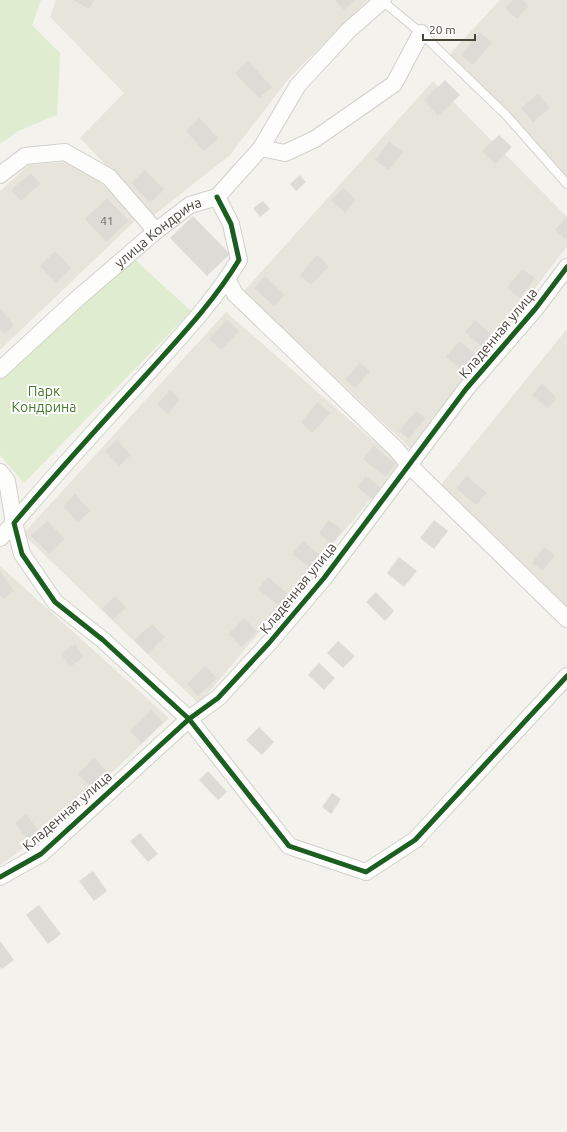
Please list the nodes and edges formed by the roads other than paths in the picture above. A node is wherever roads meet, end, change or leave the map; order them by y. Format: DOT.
graph roads {
  1 [pos="382,0"];
  2 [pos="421,33"];
  3 [pos="261,148"];
  4 [pos="0,175"];
  5 [pos="567,184"];
  6 [pos="217,197"];
  7 [pos="156,231"];
  8 [pos="567,267"];
  9 [pos="227,279"];
  10 [pos="0,370"];
  11 [pos="409,465"];
  12 [pos="0,472"];
  13 [pos="14,523"];
  14 [pos="0,538"];
  15 [pos="567,619"];
  16 [pos="567,676"];
  17 [pos="189,719"];
  18 [pos="0,877"];
  1 -- 2 [label="lane"];
  1 -- 3 [label="street, улица Кондрина"];
  2 -- 3 [label="street"];
  2 -- 5 [label="lane"];
  3 -- 6 [label="street, улица Кондрина"];
  4 -- 7 [label="street"];
  6 -- 7 [label="street, улица Кондрина"];
  6 -- 9 [label="street"];
  7 -- 10 [label="street, улица Кондрина"];
  8 -- 11 [label="street, Кладенная улица"];
  9 -- 11 [label="street"];
  9 -- 13 [label="street"];
  11 -- 15 [label="street"];
  11 -- 17 [label="street, Кладенная улица"];
  12 -- 13 [label="street"];
  13 -- 14 [label="street"];
  13 -- 17 [label="street"];
  16 -- 17 [label="street"];
  17 -- 18 [label="street, Кладенная улица"];
}
